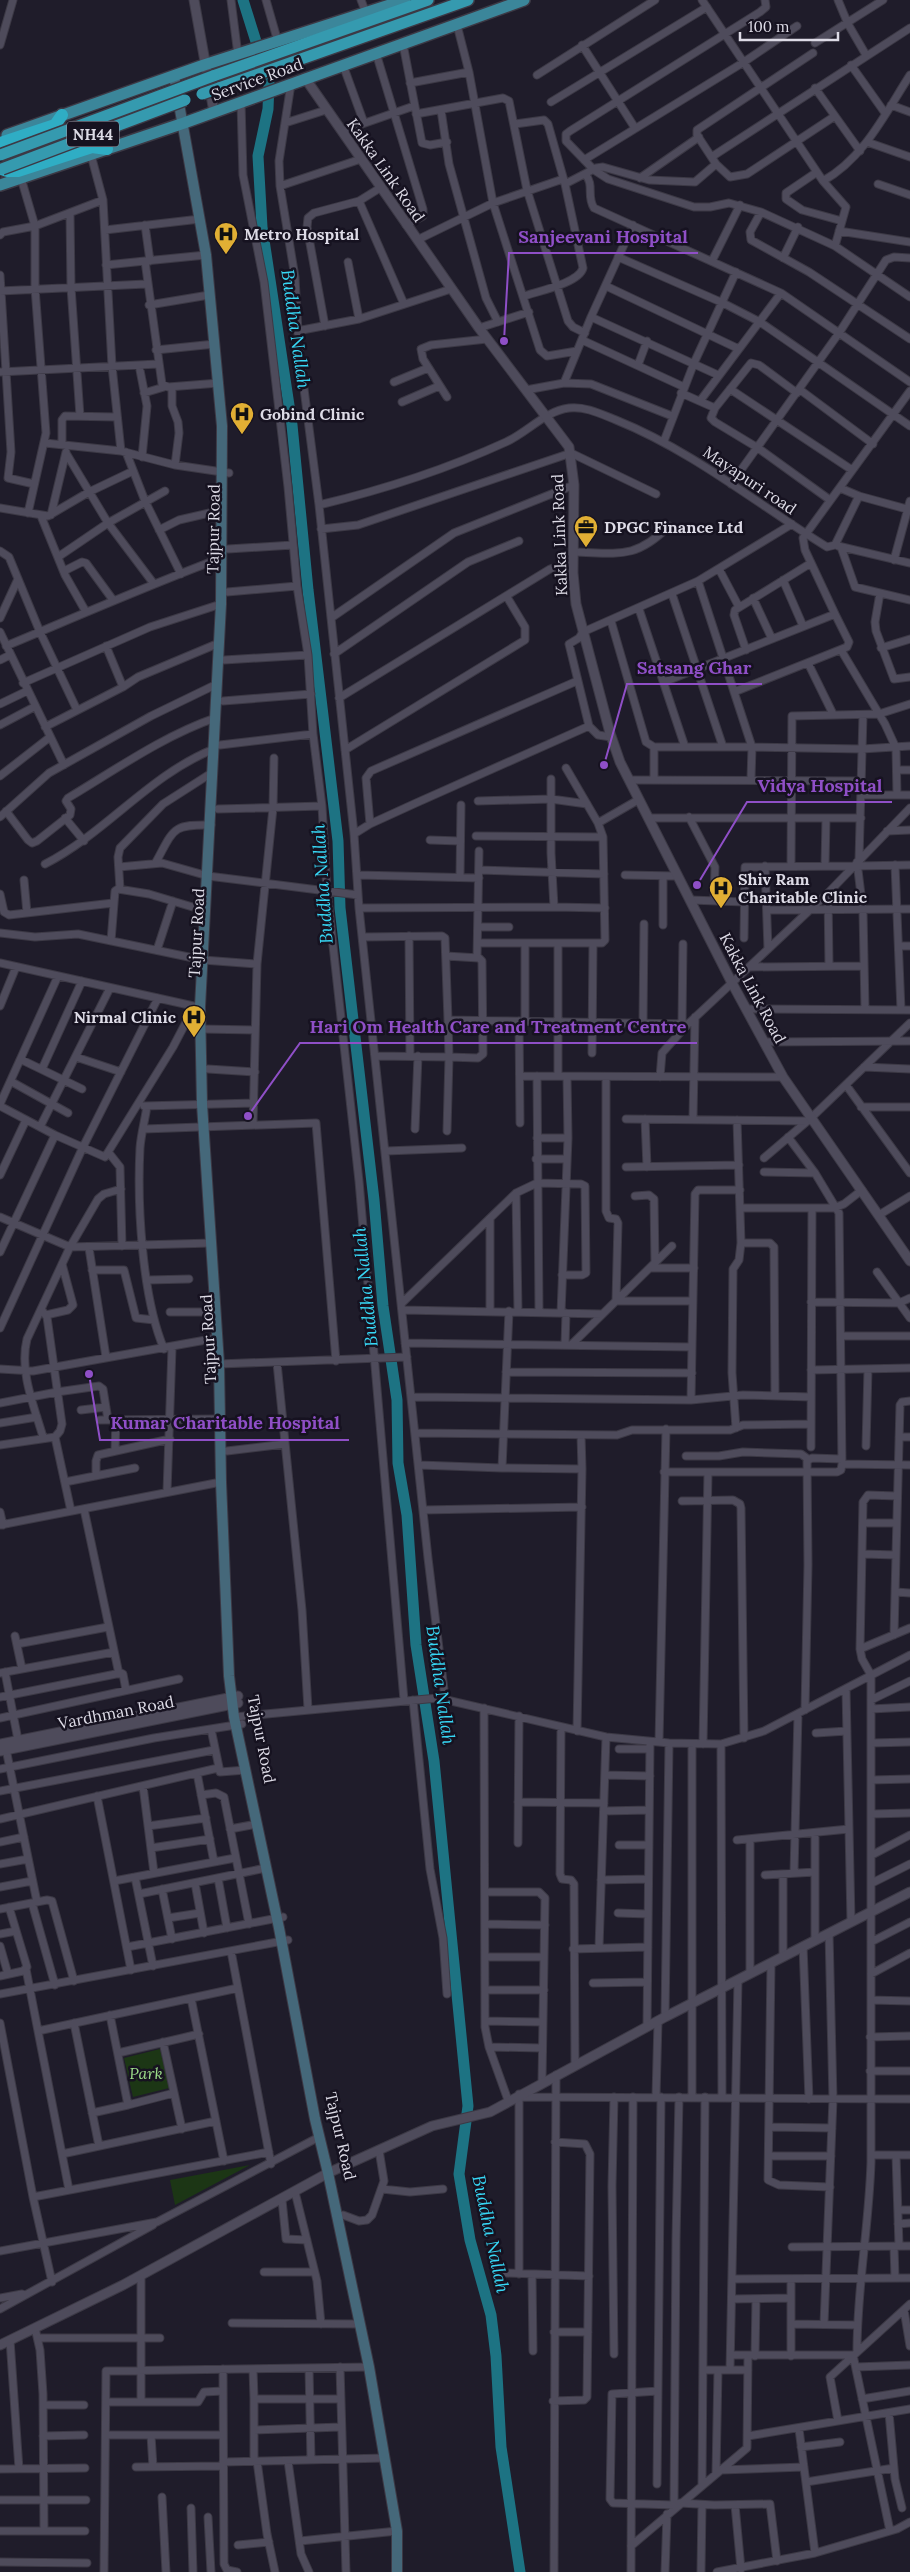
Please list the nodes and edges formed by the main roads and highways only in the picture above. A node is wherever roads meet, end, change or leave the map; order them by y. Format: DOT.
graph roads {
  1 [pos="405,0"];
  2 [pos="428,0"];
  3 [pos="468,0"];
  4 [pos="524,0"];
  5 [pos="174,76"];
  6 [pos="62,115"];
  7 [pos="187,122"];
  8 [pos="0,139"];
  9 [pos="0,143"];
  10 [pos="107,150"];
  11 [pos="0,155"];
  12 [pos="1,169"];
  13 [pos="0,184"];
  14 [pos="226,472"];
  15 [pos="217,747"];
  16 [pos="211,877"];
  17 [pos="206,960"];
  18 [pos="204,1029"];
  19 [pos="205,1104"];
  20 [pos="206,1127"];
  21 [pos="222,1364"];
  22 [pos="235,1700"];
  23 [pos="238,1720"];
  24 [pos="280,1918"];
  25 [pos="285,1941"];
  26 [pos="331,2172"];
  27 [pos="374,2379"];
  28 [pos="396,2572"];
  29 [pos="403,2572"];
  1 -- 5 [label="main road, Service Road"];
  2 -- 11 [label="highway, NH44, bridge"];
  3 -- 12 [label="highway, NH44, bridge"];
  4 -- 7 [label="main road, Service Road"];
  5 -- 6 [label="main road, Service Road"];
  5 -- 7 [label="main road"];
  6 -- 8 [label="main road, Service Road"];
  6 -- 9 [label="highway"];
  7 -- 10 [label="main road, Service Road"];
  7 -- 14 [label="main road, Tajpur Road"];
  7 -- 14 [label="main road, Tajpur Road"];
  10 -- 12 [label="highway"];
  10 -- 13 [label="main road, Service Road"];
  14 -- 15 [label="main road, Tajpur Road"];
  14 -- 15 [label="main road, Tajpur Road"];
  15 -- 16 [label="main road, Tajpur Road"];
  15 -- 16 [label="main road, Tajpur Road"];
  16 -- 17 [label="main road, Tajpur Road"];
  16 -- 17 [label="main road, Tajpur Road"];
  17 -- 18 [label="main road, Tajpur Road"];
  17 -- 18 [label="main road, Tajpur Road"];
  18 -- 19 [label="main road, Tajpur Road"];
  18 -- 19 [label="main road, Tajpur Road"];
  19 -- 20 [label="main road, Tajpur Road"];
  20 -- 21 [label="main road, Tajpur Road"];
  20 -- 21 [label="main road, Tajpur Road"];
  21 -- 22 [label="main road, Tajpur Road"];
  21 -- 22 [label="main road, Tajpur Road"];
  22 -- 23 [label="main road, Tajpur Road"];
  23 -- 24 [label="main road, Tajpur Road"];
  23 -- 24 [label="main road, Tajpur Road"];
  24 -- 25 [label="main road, Tajpur Road"];
  25 -- 26 [label="main road, Tajpur Road"];
  25 -- 26 [label="main road, Tajpur Road"];
  26 -- 27 [label="main road, Tajpur Road"];
  26 -- 27 [label="main road, Tajpur Road"];
  27 -- 28 [label="main road, Tajpur Road"];
  27 -- 29 [label="main road, Tajpur Road"];
}
